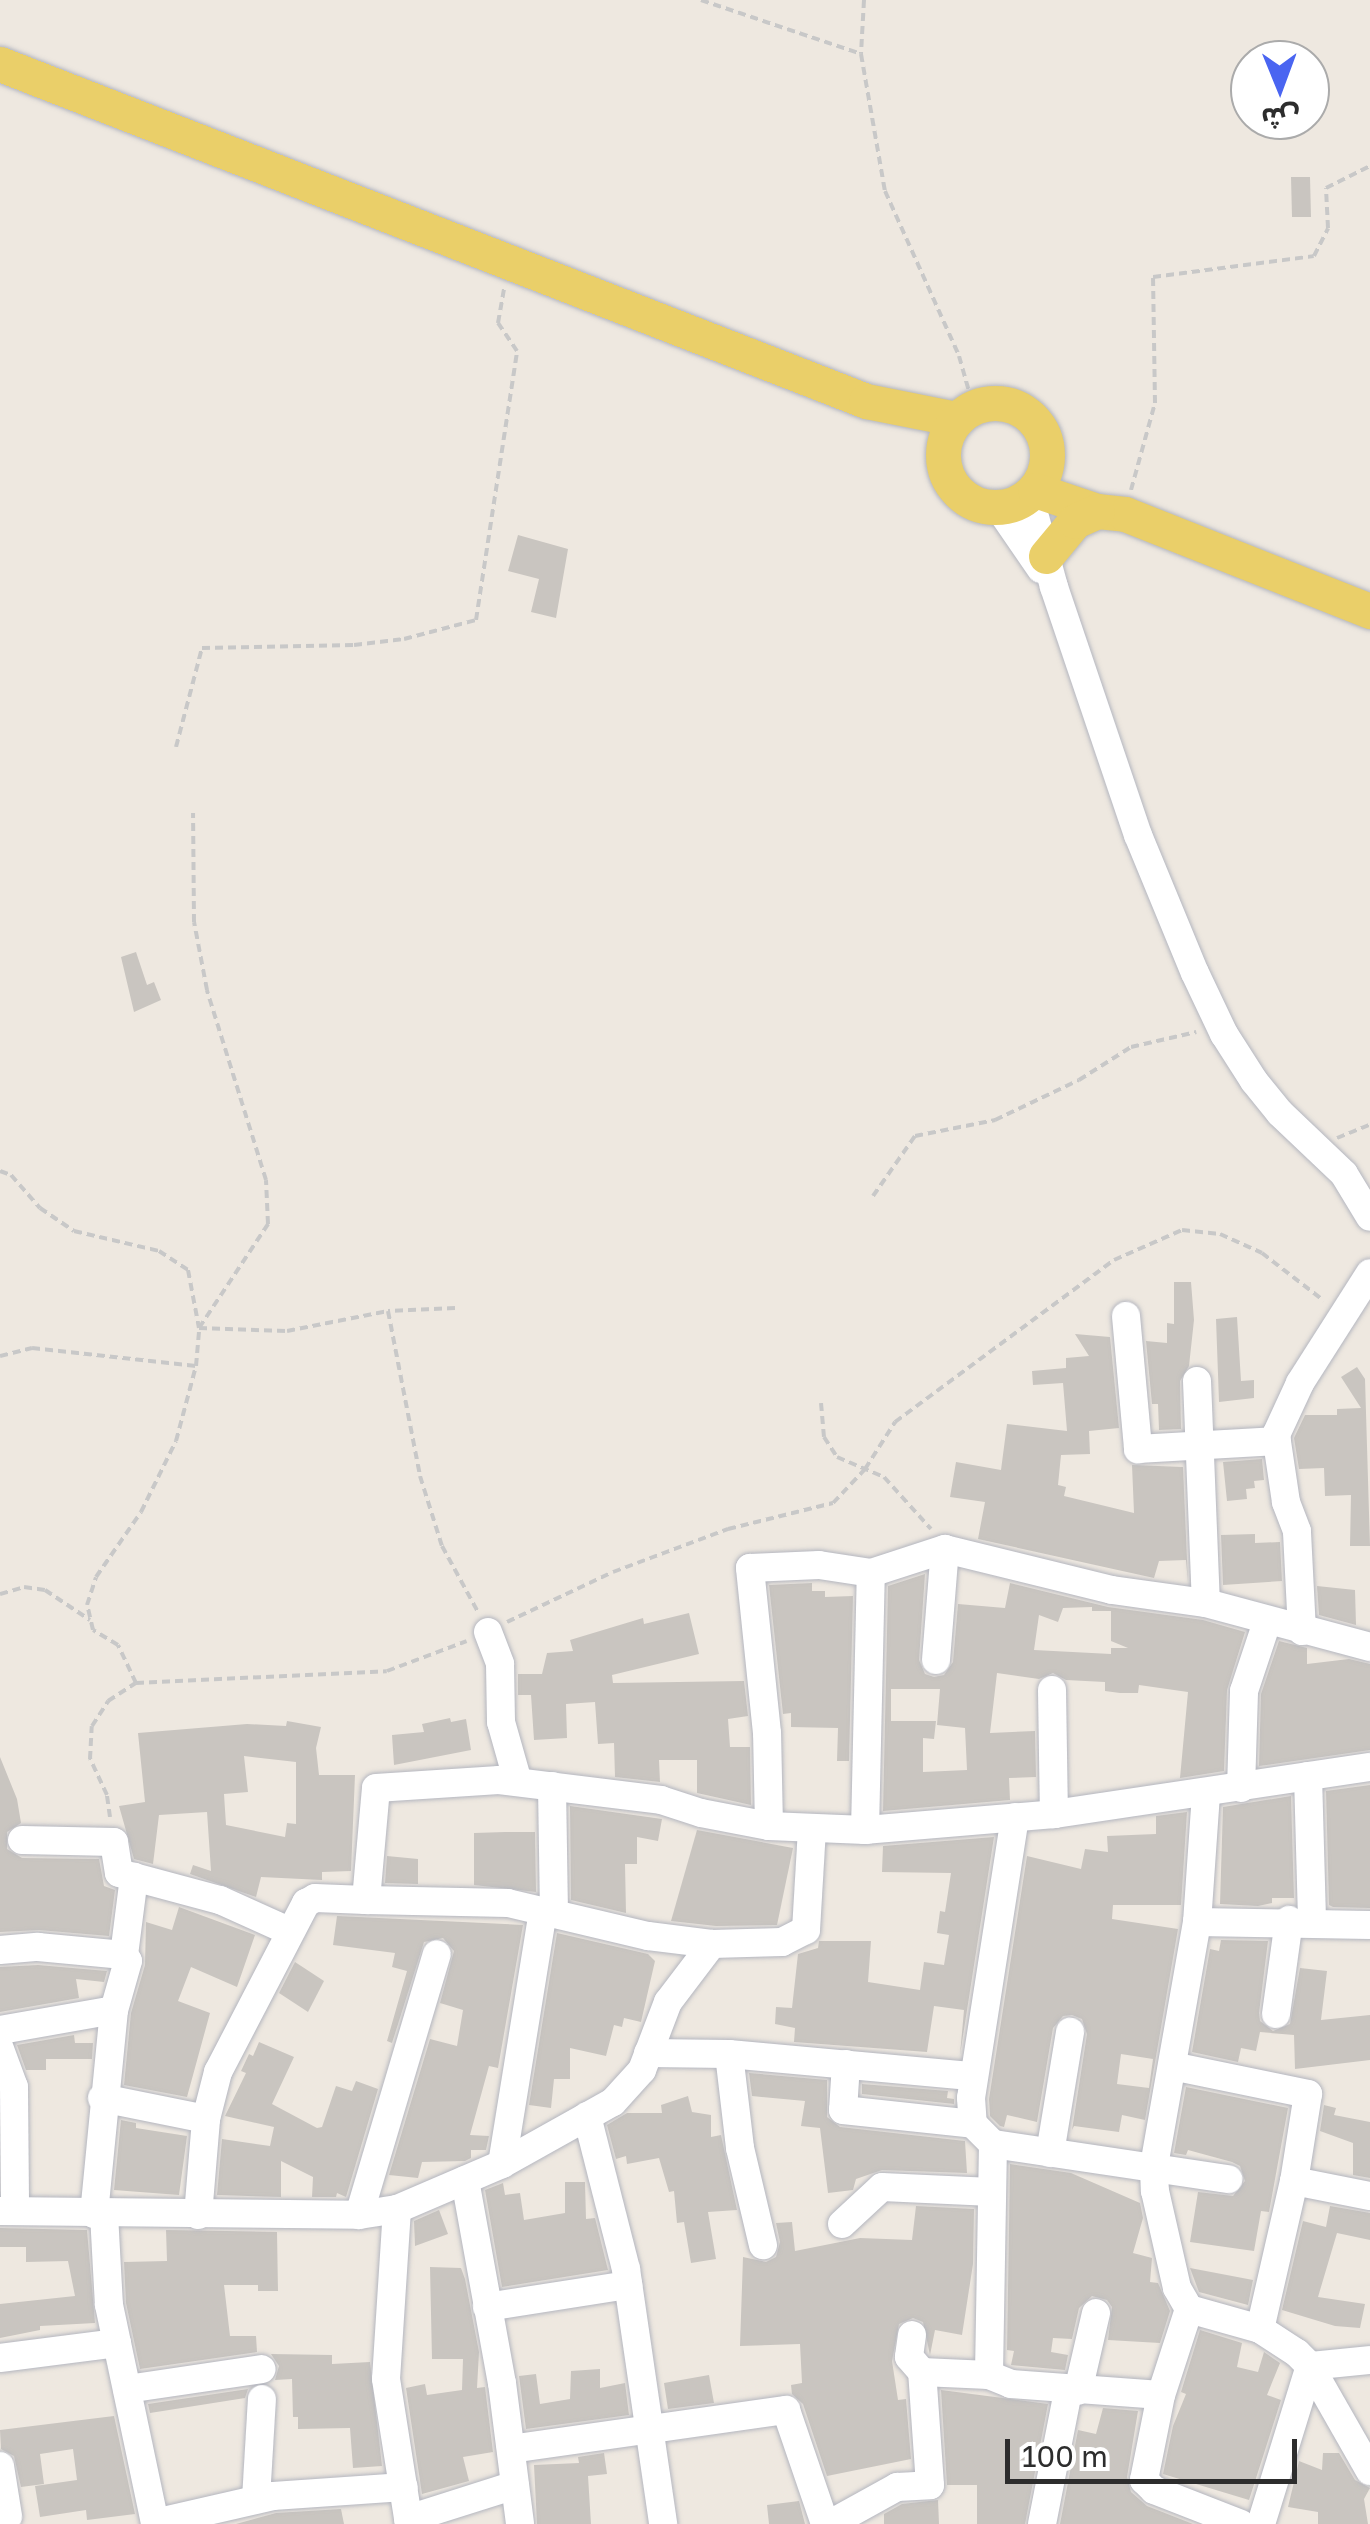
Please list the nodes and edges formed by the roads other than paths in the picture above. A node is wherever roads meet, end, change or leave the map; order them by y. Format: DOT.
graph roads {
  1 [pos="0,64"];
  2 [pos="866,400"];
  3 [pos="965,413"];
  4 [pos="942,452"];
  5 [pos="1048,454"];
  6 [pos="1021,498"];
  7 [pos="1111,512"];
  8 [pos="1050,572"];
  9 [pos="1370,611"];
  10 [pos="1370,1217"];
  11 [pos="1370,1273"];
  12 [pos="1126,1316"];
  13 [pos="1197,1381"];
  14 [pos="1277,1441"];
  15 [pos="1200,1446"];
  16 [pos="945,1550"];
  17 [pos="871,1573"];
  18 [pos="1206,1604"];
  19 [pos="1267,1622"];
  20 [pos="1302,1631"];
  21 [pos="488,1632"];
  22 [pos="1370,1648"];
  23 [pos="936,1660"];
  24 [pos="1052,1690"];
  25 [pos="1370,1767"];
  26 [pos="1308,1776"];
  27 [pos="518,1782"];
  28 [pos="552,1786"];
  29 [pos="1241,1788"];
  30 [pos="1206,1794"];
  31 [pos="1054,1814"];
  32 [pos="1016,1817"];
  33 [pos="768,1826"];
  34 [pos="812,1829"];
  35 [pos="865,1830"];
  36 [pos="22,1840"];
  37 [pos="134,1876"];
  38 [pos="366,1900"];
  39 [pos="548,1913"];
  40 [pos="1301,1920"];
  41 [pos="1197,1922"];
  42 [pos="1370,1925"];
  43 [pos="288,1931"];
  44 [pos="712,1944"];
  45 [pos="0,1950"];
  46 [pos="437,1954"];
  47 [pos="124,1956"];
  48 [pos="114,2010"];
  49 [pos="1276,2014"];
  50 [pos="0,2030"];
  51 [pos="1070,2032"];
  52 [pos="0,2049"];
  53 [pos="648,2053"];
  54 [pos="729,2054"];
  55 [pos="846,2064"];
  56 [pos="1172,2066"];
  57 [pos="973,2076"];
  58 [pos="102,2098"];
  59 [pos="587,2116"];
  60 [pos="206,2119"];
  61 [pos="983,2134"];
  62 [pos="1050,2153"];
  63 [pos="502,2164"];
  64 [pos="1154,2168"];
  65 [pos="1228,2179"];
  66 [pos="465,2180"];
  67 [pos="1294,2181"];
  68 [pos="992,2192"];
  69 [pos="1370,2196"];
  70 [pos="397,2208"];
  71 [pos="8,2211"];
  72 [pos="99,2214"];
  73 [pos="198,2215"];
  74 [pos="359,2215"];
  75 [pos="842,2224"];
  76 [pos="763,2246"];
  77 [pos="628,2284"];
  78 [pos="487,2307"];
  79 [pos="1189,2309"];
  80 [pos="1096,2313"];
  81 [pos="1260,2329"];
  82 [pos="912,2335"];
  83 [pos="116,2342"];
  84 [pos="0,2358"];
  85 [pos="1370,2360"];
  86 [pos="1310,2366"];
  87 [pos="262,2368"];
  88 [pos="922,2372"];
  89 [pos="988,2375"];
  90 [pos="127,2390"];
  91 [pos="1073,2391"];
  92 [pos="1161,2395"];
  93 [pos="262,2399"];
  94 [pos="652,2432"];
  95 [pos="510,2449"];
  96 [pos="0,2466"];
  97 [pos="1370,2471"];
  98 [pos="515,2485"];
  99 [pos="404,2487"];
  100 [pos="256,2499"];
  101 [pos="209,2517"];
  102 [pos="14,2518"];
  103 [pos="409,2521"];
  104 [pos="155,2524"];
  105 [pos="520,2524"];
  106 [pos="664,2524"];
  107 [pos="828,2524"];
  108 [pos="1042,2524"];
  109 [pos="1241,2524"];
  110 [pos="1261,2524"];
  1 -- 2 [label="main road"];
  2 -- 3 [label="main road"];
  2 -- 4 [label="main road"];
  3 -- 4 [label="main road"];
  3 -- 5 [label="main road"];
  4 -- 6 [label="main road"];
  5 -- 6 [label="main road"];
  5 -- 7 [label="main road"];
  6 -- 7 [label="main road"];
  6 -- 8 [label="street"];
  7 -- 8 [label="main road"];
  7 -- 9 [label="main road"];
  8 -- 10 [label="street"];
  11 -- 14 [label="street"];
  12 -- 15 [label="street"];
  13 -- 15 [label="street"];
  14 -- 15 [label="street"];
  14 -- 20 [label="street"];
  15 -- 18 [label="street"];
  16 -- 17 [label="street"];
  16 -- 18 [label="street"];
  16 -- 23 [label="street"];
  17 -- 33 [label="street"];
  17 -- 35 [label="street"];
  18 -- 19 [label="street"];
  19 -- 20 [label="street"];
  19 -- 29 [label="street"];
  20 -- 22 [label="street"];
  21 -- 27 [label="street"];
  24 -- 31 [label="street"];
  25 -- 26 [label="street"];
  26 -- 29 [label="street"];
  26 -- 40 [label="street"];
  27 -- 28 [label="street"];
  27 -- 38 [label="street"];
  28 -- 33 [label="street"];
  28 -- 39 [label="street"];
  29 -- 30 [label="street"];
  30 -- 31 [label="street"];
  30 -- 41 [label="street"];
  31 -- 32 [label="street"];
  32 -- 35 [label="street"];
  32 -- 57 [label="street"];
  33 -- 34 [label="street"];
  34 -- 35 [label="street"];
  34 -- 44 [label="street"];
  36 -- 37 [label="street"];
  37 -- 43 [label="street"];
  37 -- 47 [label="street"];
  38 -- 39 [label="street"];
  38 -- 43 [label="street"];
  39 -- 44 [label="street"];
  39 -- 63 [label="street"];
  40 -- 41 [label="street"];
  40 -- 42 [label="street"];
  40 -- 49 [label="street"];
  41 -- 56 [label="street"];
  43 -- 60 [label="street"];
  44 -- 53 [label="street"];
  45 -- 47 [label="street"];
  46 -- 74 [label="street"];
  47 -- 48 [label="street"];
  48 -- 50 [label="street"];
  48 -- 58 [label="street"];
  51 -- 62 [label="street"];
  52 -- 71 [label="street"];
  53 -- 54 [label="street"];
  53 -- 59 [label="street"];
  54 -- 55 [label="street"];
  54 -- 76 [label="street"];
  55 -- 57 [label="street"];
  55 -- 61 [label="street"];
  56 -- 64 [label="street"];
  56 -- 67 [label="street"];
  57 -- 61 [label="street"];
  58 -- 60 [label="street"];
  58 -- 72 [label="street"];
  59 -- 63 [label="street"];
  59 -- 77 [label="street"];
  60 -- 73 [label="street"];
  61 -- 62 [label="street"];
  61 -- 68 [label="street"];
  62 -- 64 [label="street"];
  63 -- 66 [label="street"];
  64 -- 65 [label="street"];
  64 -- 79 [label="street"];
  66 -- 70 [label="street"];
  66 -- 78 [label="street"];
  67 -- 69 [label="street"];
  67 -- 81 [label="street"];
  68 -- 75 [label="street"];
  68 -- 89 [label="street"];
  70 -- 74 [label="street"];
  70 -- 99 [label="street"];
  71 -- 72 [label="street"];
  72 -- 73 [label="street"];
  72 -- 83 [label="street"];
  73 -- 74 [label="street"];
  77 -- 78 [label="street"];
  77 -- 94 [label="street"];
  78 -- 95 [label="street"];
  79 -- 81 [label="street"];
  79 -- 92 [label="street"];
  80 -- 91 [label="street"];
  81 -- 86 [label="street"];
  82 -- 88 [label="street"];
  83 -- 84 [label="street"];
  83 -- 90 [label="street"];
  85 -- 86 [label="street"];
  86 -- 97 [label="street"];
  86 -- 110 [label="street"];
  87 -- 90 [label="street"];
  88 -- 89 [label="street"];
  88 -- 107 [label="street"];
  89 -- 91 [label="street"];
  90 -- 104 [label="street"];
  91 -- 92 [label="street"];
  91 -- 108 [label="street"];
  92 -- 109 [label="street"];
  93 -- 100 [label="street"];
  94 -- 95 [label="street"];
  94 -- 106 [label="street"];
  94 -- 107 [label="street"];
  95 -- 98 [label="street"];
  96 -- 102 [label="street"];
  98 -- 103 [label="street"];
  98 -- 105 [label="street"];
  99 -- 100 [label="street"];
  99 -- 103 [label="street"];
  100 -- 101 [label="street"];
  101 -- 104 [label="street"];
}
